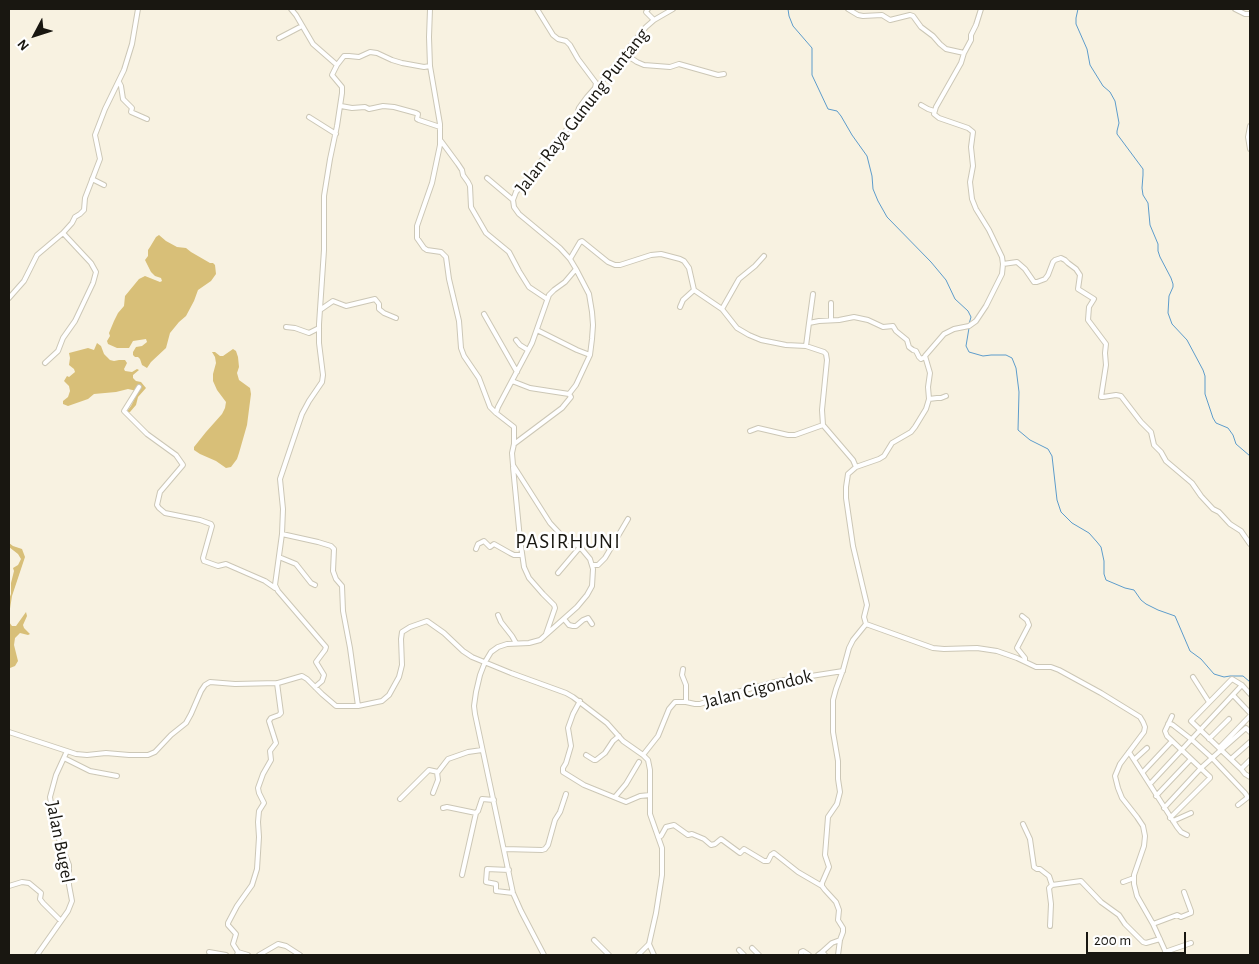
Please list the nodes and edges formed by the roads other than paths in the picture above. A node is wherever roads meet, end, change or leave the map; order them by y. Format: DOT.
graph roads {
  1 [pos="138,9"];
  2 [pos="291,9"];
  3 [pos="430,9"];
  4 [pos="537,9"];
  5 [pos="648,9"];
  6 [pos="672,9"];
  7 [pos="848,9"];
  8 [pos="980,9"];
  9 [pos="1235,9"];
  10 [pos="1250,14"];
  11 [pos="654,20"];
  12 [pos="302,26"];
  13 [pos="279,38"];
  14 [pos="964,52"];
  15 [pos="625,54"];
  16 [pos="337,65"];
  17 [pos="430,66"];
  18 [pos="724,74"];
  19 [pos="118,82"];
  20 [pos="921,105"];
  21 [pos="341,106"];
  22 [pos="934,111"];
  23 [pos="580,113"];
  24 [pos="309,117"];
  25 [pos="146,119"];
  26 [pos="1250,126"];
  27 [pos="440,127"];
  28 [pos="336,134"];
  29 [pos="441,141"];
  30 [pos="1250,149"];
  31 [pos="487,178"];
  32 [pos="92,179"];
  33 [pos="104,185"];
  34 [pos="513,200"];
  35 [pos="63,233"];
  36 [pos="764,256"];
  37 [pos="570,259"];
  38 [pos="1004,264"];
  39 [pos="576,268"];
  40 [pos="694,290"];
  41 [pos="813,294"];
  42 [pos="9,298"];
  43 [pos="547,299"];
  44 [pos="831,303"];
  45 [pos="680,307"];
  46 [pos="722,309"];
  47 [pos="320,310"];
  48 [pos="484,314"];
  49 [pos="396,318"];
  50 [pos="831,320"];
  51 [pos="809,323"];
  52 [pos="286,327"];
  53 [pos="319,328"];
  54 [pos="537,330"];
  55 [pos="516,340"];
  56 [pos="806,346"];
  57 [pos="528,350"];
  58 [pos="590,355"];
  59 [pos="925,357"];
  60 [pos="45,363"];
  61 [pos="517,372"];
  62 [pos="512,381"];
  63 [pos="139,387"];
  64 [pos="569,394"];
  65 [pos="946,396"];
  66 [pos="929,399"];
  67 [pos="496,413"];
  68 [pos="823,425"];
  69 [pos="750,431"];
  70 [pos="514,444"];
  71 [pos="513,465"];
  72 [pos="856,467"];
  73 [pos="628,519"];
  74 [pos="282,534"];
  75 [pos="1250,544"];
  76 [pos="580,547"];
  77 [pos="476,549"];
  78 [pos="522,555"];
  79 [pos="279,557"];
  80 [pos="592,565"];
  81 [pos="558,573"];
  82 [pos="315,585"];
  83 [pos="275,588"];
  84 [pos="498,615"];
  85 [pos="1022,616"];
  86 [pos="564,619"];
  87 [pos="592,624"];
  88 [pos="866,624"];
  89 [pos="545,635"];
  90 [pos="516,643"];
  91 [pos="485,662"];
  92 [pos="1025,662"];
  93 [pos="684,669"];
  94 [pos="843,670"];
  95 [pos="1193,677"];
  96 [pos="277,684"];
  97 [pos="1242,685"];
  98 [pos="315,687"];
  99 [pos="1250,694"];
  100 [pos="1233,695"];
  101 [pos="580,701"];
  102 [pos="686,702"];
  103 [pos="1209,702"];
  104 [pos="358,706"];
  105 [pos="1250,715"];
  106 [pos="1172,716"];
  107 [pos="1229,719"];
  108 [pos="1168,724"];
  109 [pos="1200,730"];
  110 [pos="9,732"];
  111 [pos="1250,732"];
  112 [pos="619,736"];
  113 [pos="1191,739"];
  114 [pos="1209,739"];
  115 [pos="1172,741"];
  116 [pos="1250,742"];
  117 [pos="1147,748"];
  118 [pos="1220,749"];
  119 [pos="482,750"];
  120 [pos="1181,750"];
  121 [pos="67,751"];
  122 [pos="1130,752"];
  123 [pos="586,755"];
  124 [pos="643,755"];
  125 [pos="64,758"];
  126 [pos="1212,758"];
  127 [pos="1134,759"];
  128 [pos="1191,759"];
  129 [pos="1231,759"];
  130 [pos="1250,760"];
  131 [pos="639,762"];
  132 [pos="1202,768"];
  133 [pos="1240,768"];
  134 [pos="437,772"];
  135 [pos="1143,772"];
  136 [pos="117,776"];
  137 [pos="1250,777"];
  138 [pos="1150,784"];
  139 [pos="433,793"];
  140 [pos="566,794"];
  141 [pos="650,795"];
  142 [pos="1156,796"];
  143 [pos="615,797"];
  144 [pos="400,799"];
  145 [pos="494,800"];
  146 [pos="1238,805"];
  147 [pos="443,808"];
  148 [pos="1164,808"];
  149 [pos="476,813"];
  150 [pos="1191,813"];
  151 [pos="1172,820"];
  152 [pos="1023,824"];
  153 [pos="1186,835"];
  154 [pos="658,837"];
  155 [pos="504,849"];
  156 [pos="509,870"];
  157 [pos="462,875"];
  158 [pos="1134,878"];
  159 [pos="1123,882"];
  160 [pos="1052,884"];
  161 [pos="9,886"];
  162 [pos="822,886"];
  163 [pos="1184,892"];
  164 [pos="513,893"];
  165 [pos="61,921"];
  166 [pos="1153,924"];
  167 [pos="1050,926"];
  168 [pos="1160,939"];
  169 [pos="594,940"];
  170 [pos="840,940"];
  171 [pos="650,944"];
  172 [pos="1191,944"];
  173 [pos="752,948"];
  174 [pos="739,950"];
  175 [pos="209,952"];
  176 [pos="238,954"];
  177 [pos="822,954"];
  178 [pos="1166,954"];
  179 [pos="38,955"];
  180 [pos="226,955"];
  181 [pos="248,955"];
  182 [pos="259,955"];
  183 [pos="300,955"];
  184 [pos="544,955"];
  185 [pos="608,955"];
  186 [pos="638,955"];
  187 [pos="654,955"];
  188 [pos="744,955"];
  189 [pos="759,955"];
  190 [pos="800,955"];
  191 [pos="809,955"];
  192 [pos="838,955"];
  1 -- 19 [label="street"];
  2 -- 12 [label="street"];
  3 -- 17 [label="street"];
  4 -- 23 [label="street"];
  5 -- 11 [label="street"];
  6 -- 11 [label="street, Jalan Raya Gunung Puntang"];
  7 -- 14 [label="street"];
  8 -- 14 [label="street"];
  9 -- 10 [label="street"];
  11 -- 15 [label="street, Jalan Raya Gunung Puntang"];
  12 -- 13 [label="street"];
  12 -- 16 [label="street"];
  14 -- 22 [label="street"];
  15 -- 18 [label="street"];
  15 -- 23 [label="street, Jalan Raya Gunung Puntang"];
  16 -- 17 [label="street"];
  16 -- 21 [label="street"];
  17 -- 27 [label="street"];
  19 -- 25 [label="street"];
  19 -- 32 [label="street"];
  20 -- 22 [label="street"];
  21 -- 27 [label="street"];
  21 -- 28 [label="street"];
  22 -- 38 [label="street"];
  23 -- 34 [label="street, Jalan Raya Gunung Puntang"];
  24 -- 28 [label="street"];
  26 -- 30 [label="street"];
  27 -- 29 [label="street"];
  28 -- 47 [label="street"];
  29 -- 43 [label="street"];
  29 -- 67 [label="street"];
  31 -- 34 [label="street"];
  32 -- 33 [label="street"];
  32 -- 35 [label="street"];
  34 -- 37 [label="street, Jalan Raya Gunung Puntang"];
  35 -- 42 [label="street"];
  35 -- 60 [label="street"];
  36 -- 46 [label="street"];
  37 -- 39 [label="street, Jalan Raya Gunung Puntang"];
  37 -- 40 [label="street"];
  38 -- 59 [label="street"];
  38 -- 75 [label="street"];
  39 -- 43 [label="street"];
  39 -- 58 [label="street, Jalan Raya Gunung Puntang"];
  40 -- 45 [label="street"];
  40 -- 46 [label="street"];
  41 -- 51 [label="street"];
  43 -- 54 [label="street"];
  44 -- 50 [label="street"];
  46 -- 56 [label="street"];
  47 -- 49 [label="street"];
  47 -- 53 [label="street"];
  48 -- 61 [label="street"];
  50 -- 51 [label="street"];
  50 -- 59 [label="street"];
  51 -- 56 [label="street"];
  52 -- 53 [label="street"];
  53 -- 74 [label="street"];
  54 -- 57 [label="street"];
  54 -- 58 [label="street"];
  55 -- 57 [label="street"];
  56 -- 68 [label="street"];
  57 -- 61 [label="street"];
  58 -- 64 [label="street, Jalan Raya Gunung Puntang"];
  59 -- 66 [label="street"];
  61 -- 62 [label="street"];
  62 -- 64 [label="street"];
  62 -- 67 [label="street"];
  63 -- 83 [label="street"];
  64 -- 70 [label="street, Jalan Raya Gunung Puntang"];
  65 -- 66 [label="street"];
  66 -- 72 [label="street"];
  67 -- 70 [label="street"];
  68 -- 69 [label="street"];
  68 -- 72 [label="street"];
  70 -- 71 [label="street"];
  71 -- 76 [label="street"];
  71 -- 78 [label="street"];
  72 -- 88 [label="street"];
  73 -- 80 [label="street"];
  74 -- 79 [label="street"];
  74 -- 104 [label="street"];
  76 -- 80 [label="street"];
  76 -- 81 [label="street"];
  77 -- 78 [label="street"];
  78 -- 89 [label="street"];
  79 -- 82 [label="street"];
  79 -- 83 [label="street"];
  80 -- 86 [label="street"];
  83 -- 98 [label="street"];
  84 -- 90 [label="street"];
  85 -- 92 [label="street"];
  86 -- 87 [label="street"];
  86 -- 89 [label="street"];
  88 -- 92 [label="street"];
  88 -- 94 [label="street"];
  89 -- 90 [label="street"];
  90 -- 91 [label="street"];
  91 -- 101 [label="street"];
  91 -- 104 [label="street"];
  91 -- 119 [label="street"];
  92 -- 122 [label="street"];
  93 -- 102 [label="street"];
  94 -- 102 [label="street, Jalan Cigondok"];
  94 -- 162 [label="street"];
  95 -- 103 [label="street"];
  96 -- 98 [label="street"];
  96 -- 121 [label="street"];
  96 -- 176 [label="street"];
  97 -- 99 [label="street"];
  97 -- 100 [label="street"];
  97 -- 103 [label="street"];
  98 -- 104 [label="street"];
  100 -- 105 [label="street"];
  100 -- 109 [label="street"];
  101 -- 112 [label="street"];
  101 -- 143 [label="street"];
  102 -- 124 [label="street, Jalan Cigondok"];
  103 -- 109 [label="street"];
  105 -- 118 [label="street"];
  106 -- 108 [label="street"];
  107 -- 114 [label="street"];
  108 -- 113 [label="street"];
  108 -- 115 [label="street"];
  109 -- 113 [label="street"];
  109 -- 114 [label="street"];
  110 -- 121 [label="street"];
  111 -- 118 [label="street"];
  112 -- 123 [label="street"];
  112 -- 124 [label="street"];
  113 -- 120 [label="street"];
  113 -- 126 [label="street"];
  114 -- 118 [label="street"];
  115 -- 120 [label="street"];
  115 -- 135 [label="street"];
  116 -- 129 [label="street"];
  117 -- 127 [label="street"];
  118 -- 126 [label="street"];
  118 -- 129 [label="street"];
  119 -- 134 [label="street"];
  119 -- 145 [label="street"];
  120 -- 128 [label="street"];
  120 -- 138 [label="street"];
  121 -- 125 [label="street, Jalan Bugel"];
  122 -- 127 [label="street"];
  122 -- 158 [label="street"];
  124 -- 141 [label="street"];
  125 -- 136 [label="street"];
  125 -- 165 [label="street, Jalan Bugel"];
  126 -- 132 [label="street"];
  126 -- 146 [label="street"];
  127 -- 135 [label="street"];
  128 -- 132 [label="street"];
  128 -- 142 [label="street"];
  129 -- 133 [label="street"];
  130 -- 133 [label="street"];
  131 -- 143 [label="street"];
  132 -- 148 [label="street"];
  132 -- 151 [label="street"];
  133 -- 137 [label="street"];
  134 -- 139 [label="street"];
  134 -- 144 [label="street"];
  135 -- 138 [label="street"];
  138 -- 142 [label="street"];
  140 -- 155 [label="street"];
  141 -- 143 [label="street"];
  141 -- 154 [label="street"];
  142 -- 148 [label="street"];
  145 -- 149 [label="street"];
  145 -- 155 [label="street"];
  147 -- 149 [label="street"];
  148 -- 151 [label="street"];
  149 -- 157 [label="street"];
  150 -- 151 [label="street"];
  151 -- 153 [label="street"];
  152 -- 160 [label="street"];
  154 -- 162 [label="street"];
  154 -- 171 [label="street"];
  155 -- 156 [label="street"];
  156 -- 164 [label="street"];
  156 -- 164 [label="street"];
  158 -- 159 [label="street"];
  158 -- 166 [label="street"];
  160 -- 167 [label="street"];
  160 -- 168 [label="street"];
  161 -- 165 [label="street"];
  162 -- 170 [label="street"];
  163 -- 166 [label="street"];
  164 -- 184 [label="street"];
  165 -- 179 [label="street, Jalan Bugel"];
  166 -- 168 [label="street"];
  168 -- 178 [label="street"];
  169 -- 185 [label="street"];
  170 -- 177 [label="street"];
  170 -- 192 [label="street"];
  171 -- 186 [label="street"];
  171 -- 187 [label="street"];
  172 -- 178 [label="street"];
  173 -- 189 [label="street"];
  174 -- 188 [label="street"];
  175 -- 180 [label="street"];
  176 -- 181 [label="street"];
  182 -- 183 [label="street"];
  190 -- 191 [label="street"];
}
